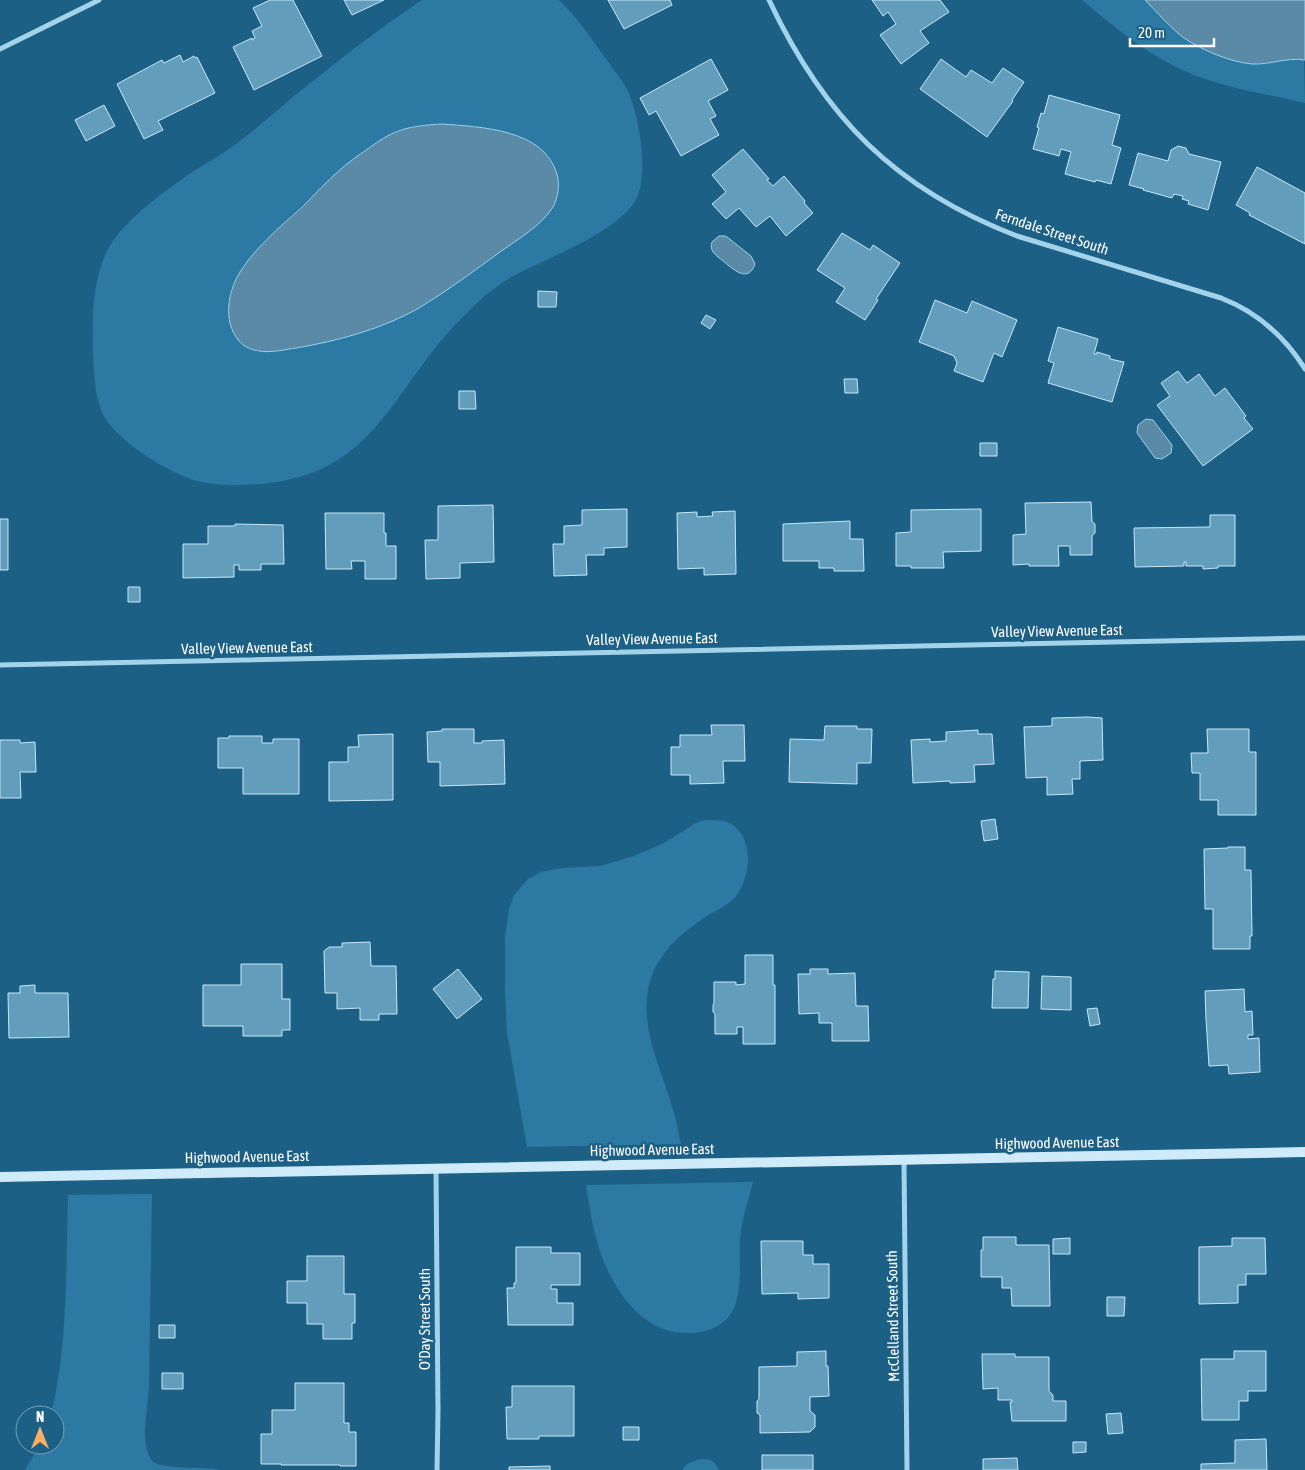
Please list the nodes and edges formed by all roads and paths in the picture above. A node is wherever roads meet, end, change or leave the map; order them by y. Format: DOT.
graph roads {
  1 [pos="99,0"];
  2 [pos="769,0"];
  3 [pos="0,49"];
  4 [pos="1305,369"];
  5 [pos="1305,638"];
  6 [pos="0,665"];
  7 [pos="1305,1152"];
  8 [pos="904,1161"];
  9 [pos="436,1169"];
  10 [pos="0,1177"];
  11 [pos="437,1470"];
  12 [pos="907,1470"];
  1 -- 3 [label="street"];
  2 -- 4 [label="street, Ferndale Street South"];
  5 -- 6 [label="street, Valley View Avenue East"];
  7 -- 8 [label="street, Highwood Avenue East"];
  8 -- 9 [label="street, Highwood Avenue East"];
  8 -- 12 [label="street, McClelland Street South"];
  9 -- 10 [label="street, Highwood Avenue East"];
  9 -- 11 [label="street, O'Day Street South"];
}
